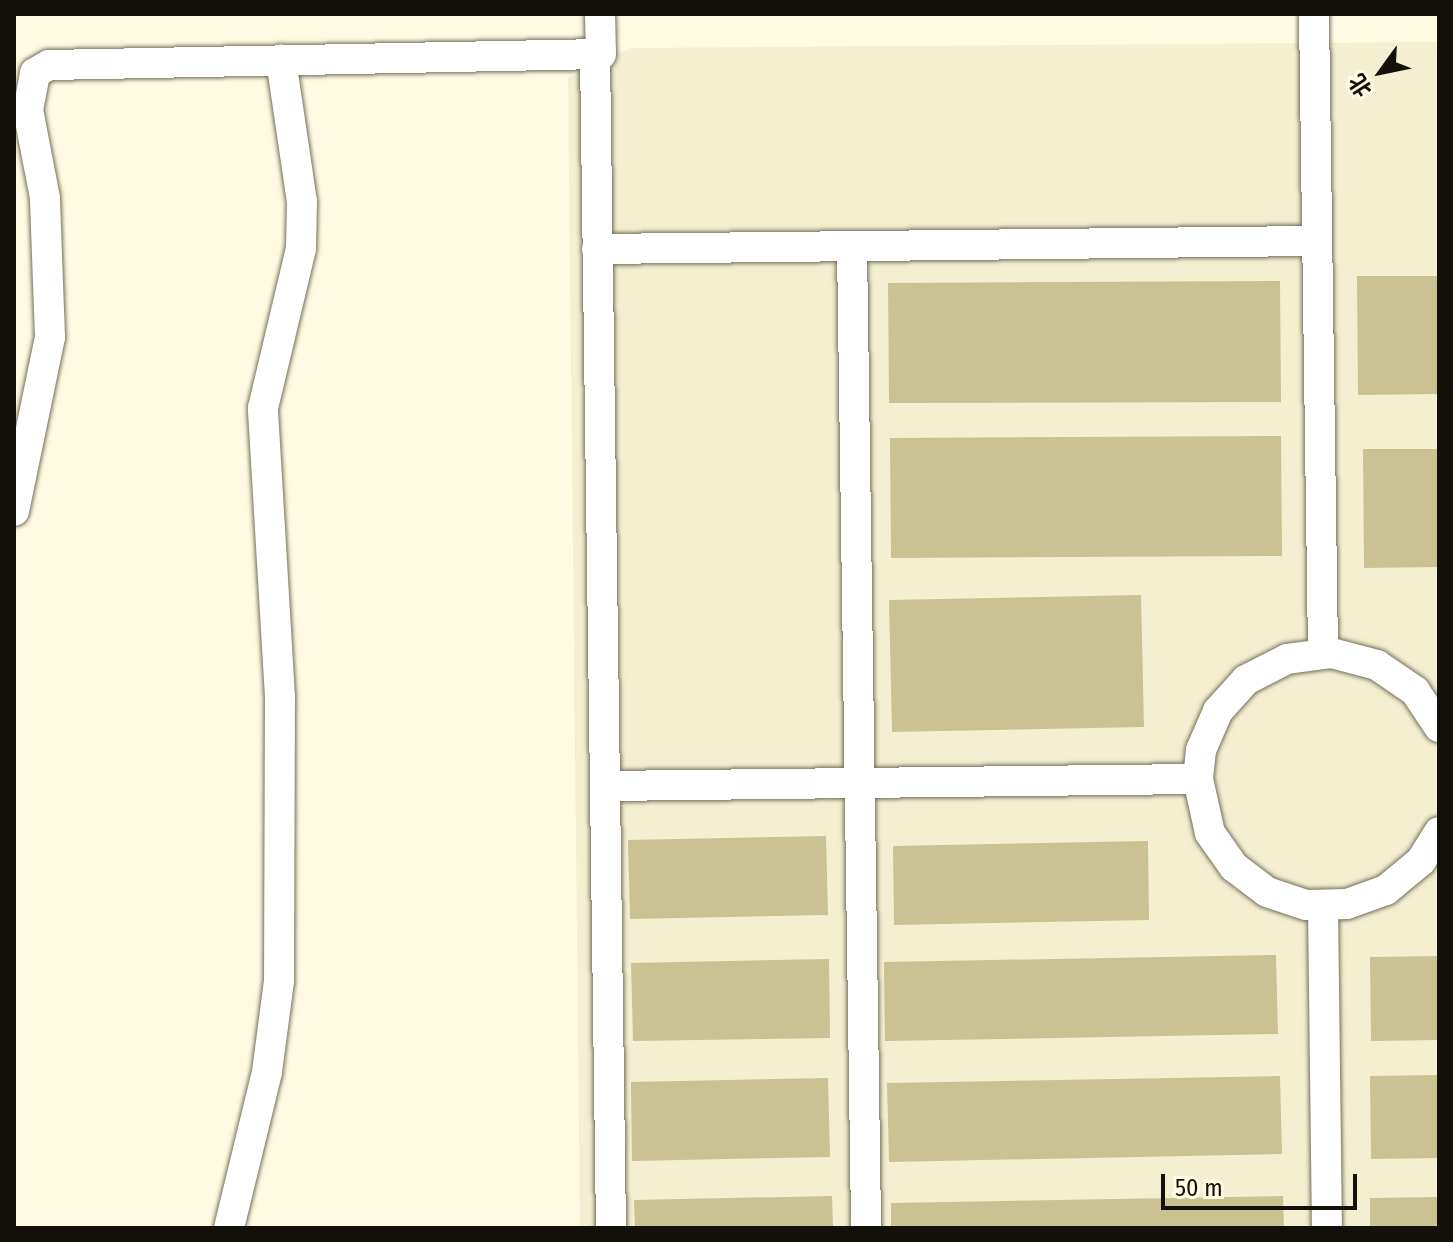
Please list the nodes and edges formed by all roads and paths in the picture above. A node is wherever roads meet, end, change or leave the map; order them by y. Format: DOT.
graph roads {
  1 [pos="600,14"];
  2 [pos="1314,14"];
  3 [pos="595,54"];
  4 [pos="281,60"];
  5 [pos="1317,241"];
  6 [pos="852,246"];
  7 [pos="597,249"];
  8 [pos="14,511"];
  9 [pos="1323,653"];
  10 [pos="1439,727"];
  11 [pos="1198,779"];
  12 [pos="860,783"];
  13 [pos="605,786"];
  14 [pos="1439,832"];
  15 [pos="1323,906"];
  16 [pos="229,1228"];
  17 [pos="611,1228"];
  18 [pos="866,1228"];
  19 [pos="1327,1228"];
  1 -- 3 [label="lane"];
  2 -- 5 [label="lane"];
  3 -- 4 [label="lane"];
  3 -- 7 [label="lane"];
  4 -- 8 [label="lane"];
  4 -- 16 [label="lane"];
  5 -- 6 [label="lane"];
  5 -- 9 [label="lane"];
  6 -- 7 [label="lane"];
  6 -- 12 [label="lane"];
  7 -- 13 [label="lane"];
  9 -- 10 [label="lane"];
  9 -- 11 [label="lane"];
  11 -- 12 [label="lane"];
  11 -- 15 [label="lane"];
  12 -- 13 [label="lane"];
  12 -- 18 [label="lane"];
  13 -- 17 [label="lane"];
  14 -- 15 [label="lane"];
  15 -- 19 [label="lane"];
}
